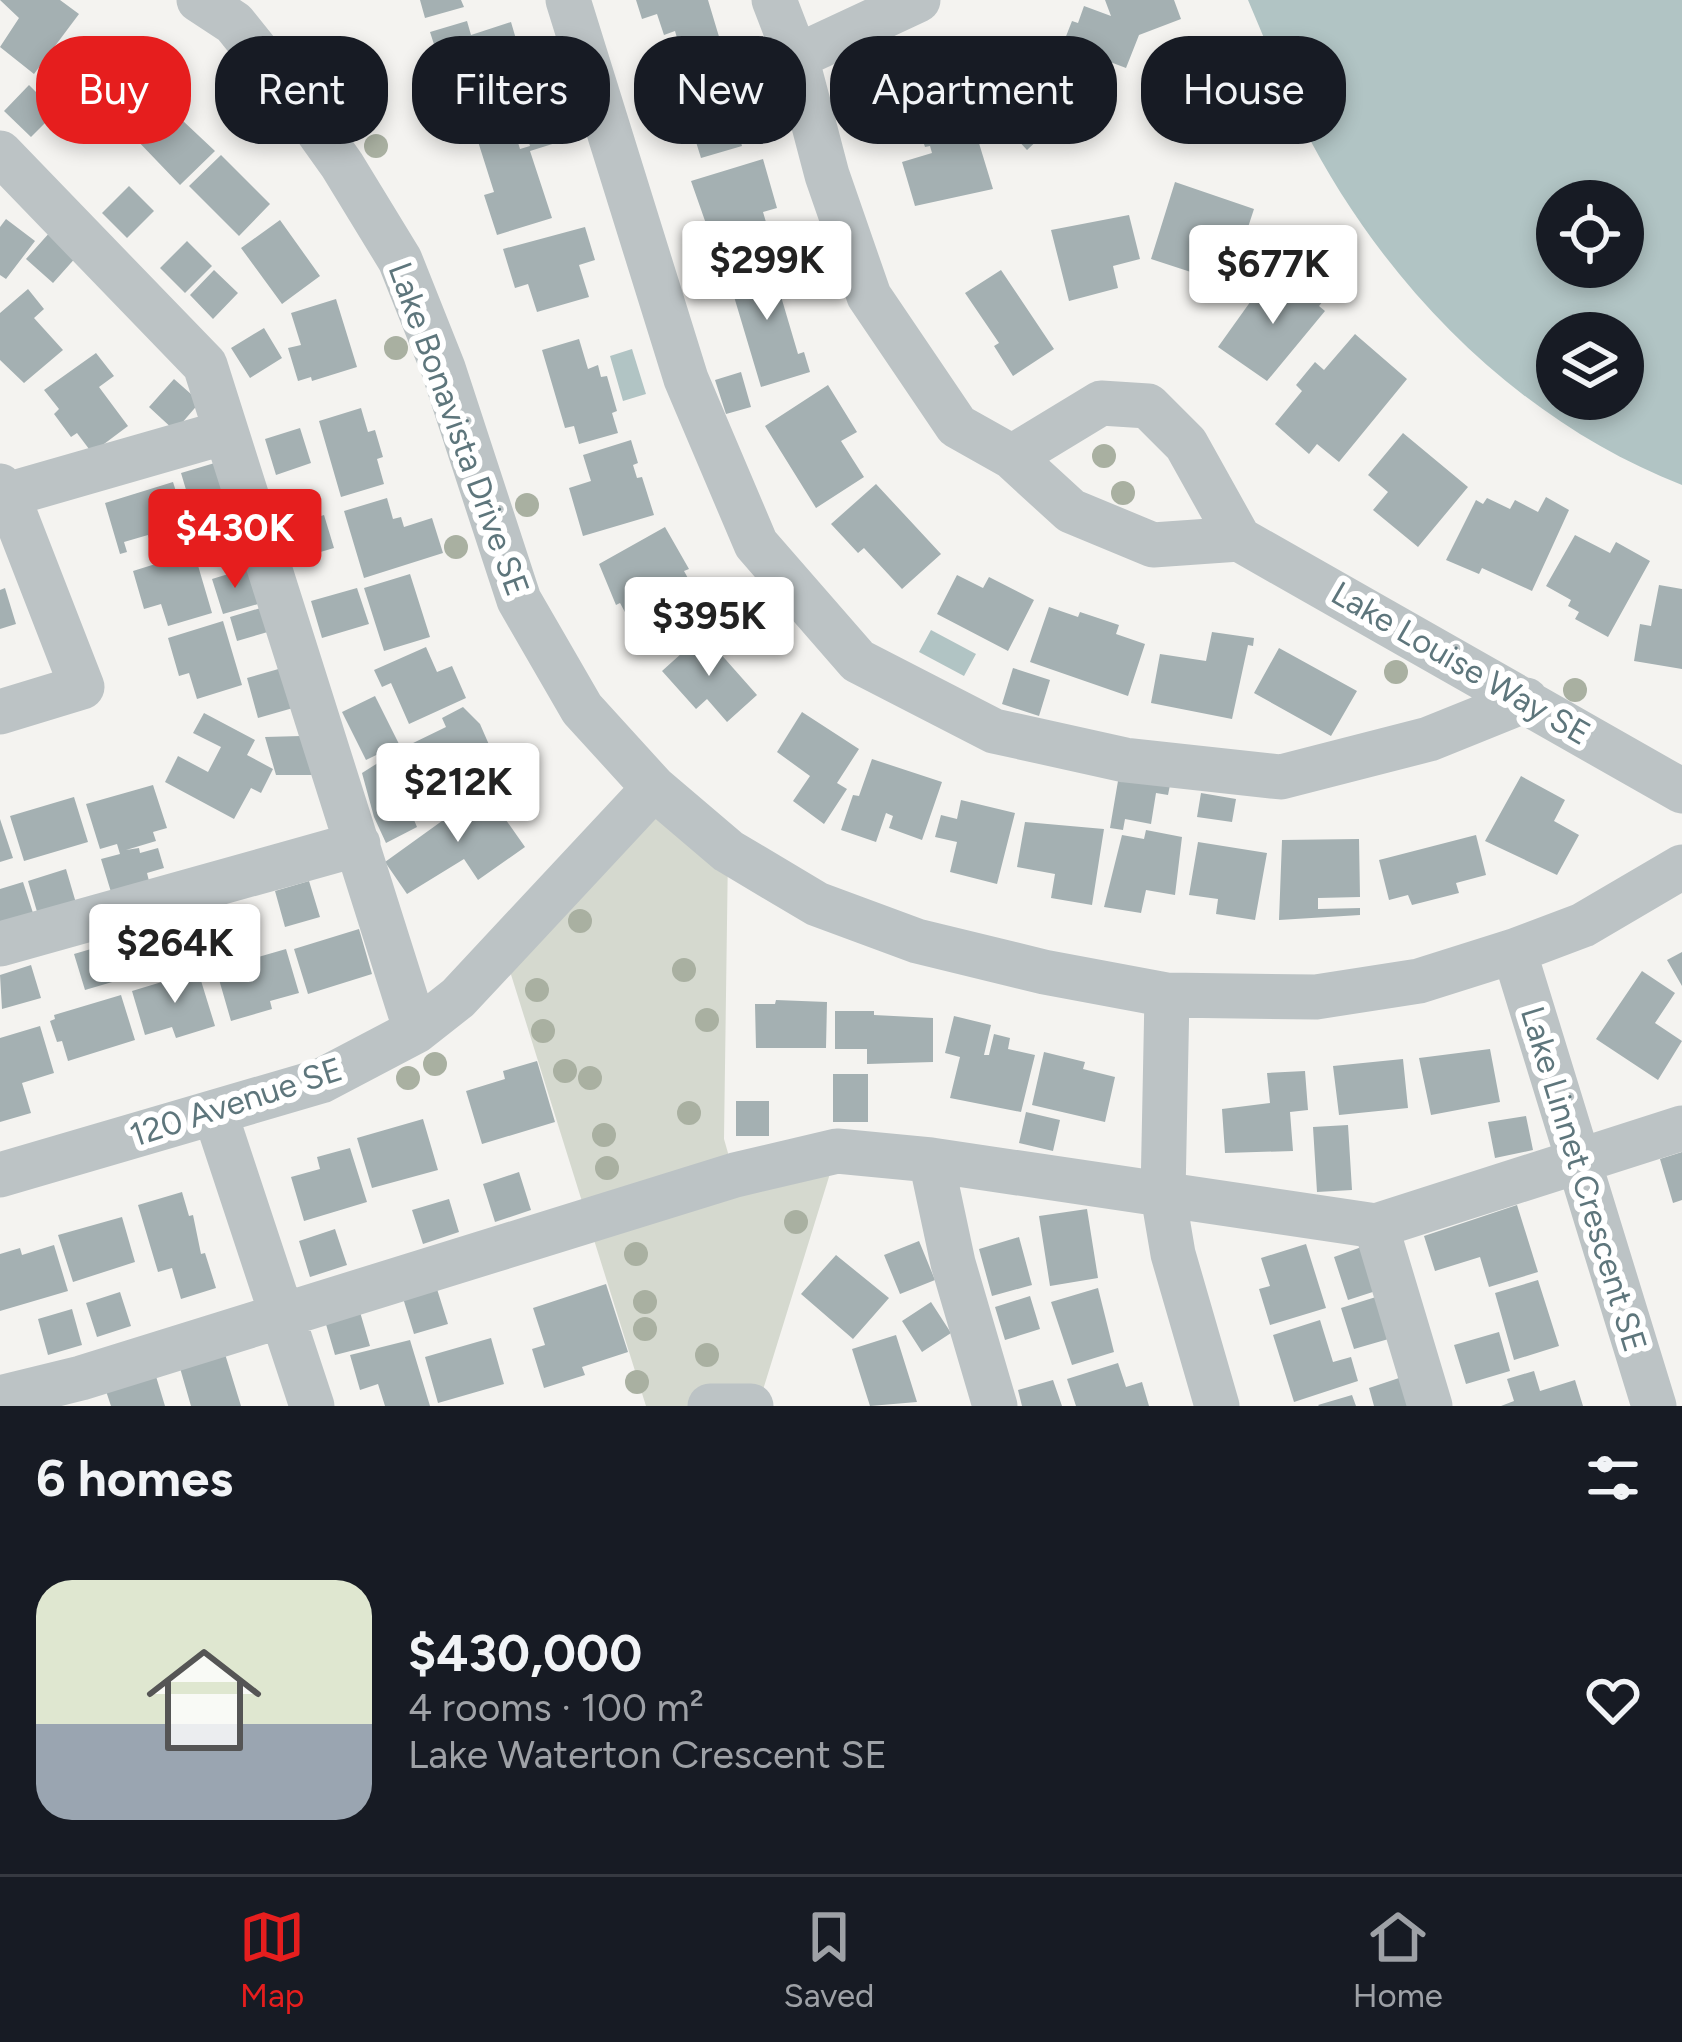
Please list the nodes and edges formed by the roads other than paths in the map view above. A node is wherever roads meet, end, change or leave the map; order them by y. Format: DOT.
graph roads {
  1 [pos="568,0"];
  2 [pos="774,0"];
  3 [pos="917,0"];
  4 [pos="231,8"];
  5 [pos="788,36"];
  6 [pos="806,52"];
  7 [pos="806,95"];
  8 [pos="0,152"];
  9 [pos="226,432"];
  10 [pos="1012,457"];
  11 [pos="2,493"];
  12 [pos="1238,539"];
  13 [pos="1526,700"];
  14 [pos="0,712"];
  15 [pos="654,788"];
  16 [pos="1682,791"];
  17 [pos="358,844"];
  18 [pos="1682,867"];
  19 [pos="0,944"];
  20 [pos="1514,951"];
  21 [pos="1167,994"];
  22 [pos="416,1031"];
  23 [pos="215,1113"];
  24 [pos="1682,1128"];
  25 [pos="1579,1159"];
  26 [pos="931,1160"];
  27 [pos="0,1175"];
  28 [pos="1163,1195"];
  29 [pos="1376,1226"];
  30 [pos="283,1313"];
  31 [pos="85,1392"];
  32 [pos="0,1398"];
  33 [pos="312,1406"];
  34 [pos="710,1406"];
  35 [pos="751,1406"];
  36 [pos="995,1406"];
  37 [pos="1216,1406"];
  38 [pos="1430,1406"];
  39 [pos="1654,1406"];
  1 -- 13 [label="street"];
  2 -- 5 [label="street"];
  3 -- 6 [label="street"];
  4 -- 15 [label="street, Lake Bonavista Drive SE"];
  7 -- 10 [label="street"];
  8 -- 9 [label="street"];
  9 -- 11 [label="street"];
  9 -- 17 [label="street"];
  10 -- 12 [label="street"];
  10 -- 12 [label="street"];
  11 -- 14 [label="street"];
  12 -- 13 [label="street, Lake Louise Way SE"];
  13 -- 16 [label="street, Lake Louise Way SE"];
  15 -- 21 [label="street, Lake Bonavista Drive SE"];
  15 -- 22 [label="street, 120 Avenue SE"];
  17 -- 19 [label="street"];
  17 -- 22 [label="street"];
  18 -- 20 [label="street, Lake Bonavista Drive SE"];
  20 -- 21 [label="street, Lake Bonavista Drive SE"];
  20 -- 25 [label="street, Lake Linnet Crescent SE"];
  21 -- 28 [label="street"];
  22 -- 23 [label="street, 120 Avenue SE"];
  23 -- 27 [label="street, 120 Avenue SE"];
  23 -- 30 [label="street"];
  24 -- 25 [label="street"];
  25 -- 29 [label="street"];
  25 -- 39 [label="street, Lake Linnet Crescent SE"];
  26 -- 28 [label="street"];
  26 -- 30 [label="street"];
  26 -- 36 [label="street"];
  28 -- 29 [label="street"];
  28 -- 37 [label="street"];
  29 -- 38 [label="street"];
  30 -- 31 [label="street"];
  30 -- 33 [label="street"];
  31 -- 32 [label="street"];
  34 -- 35 [label="street"];
}
